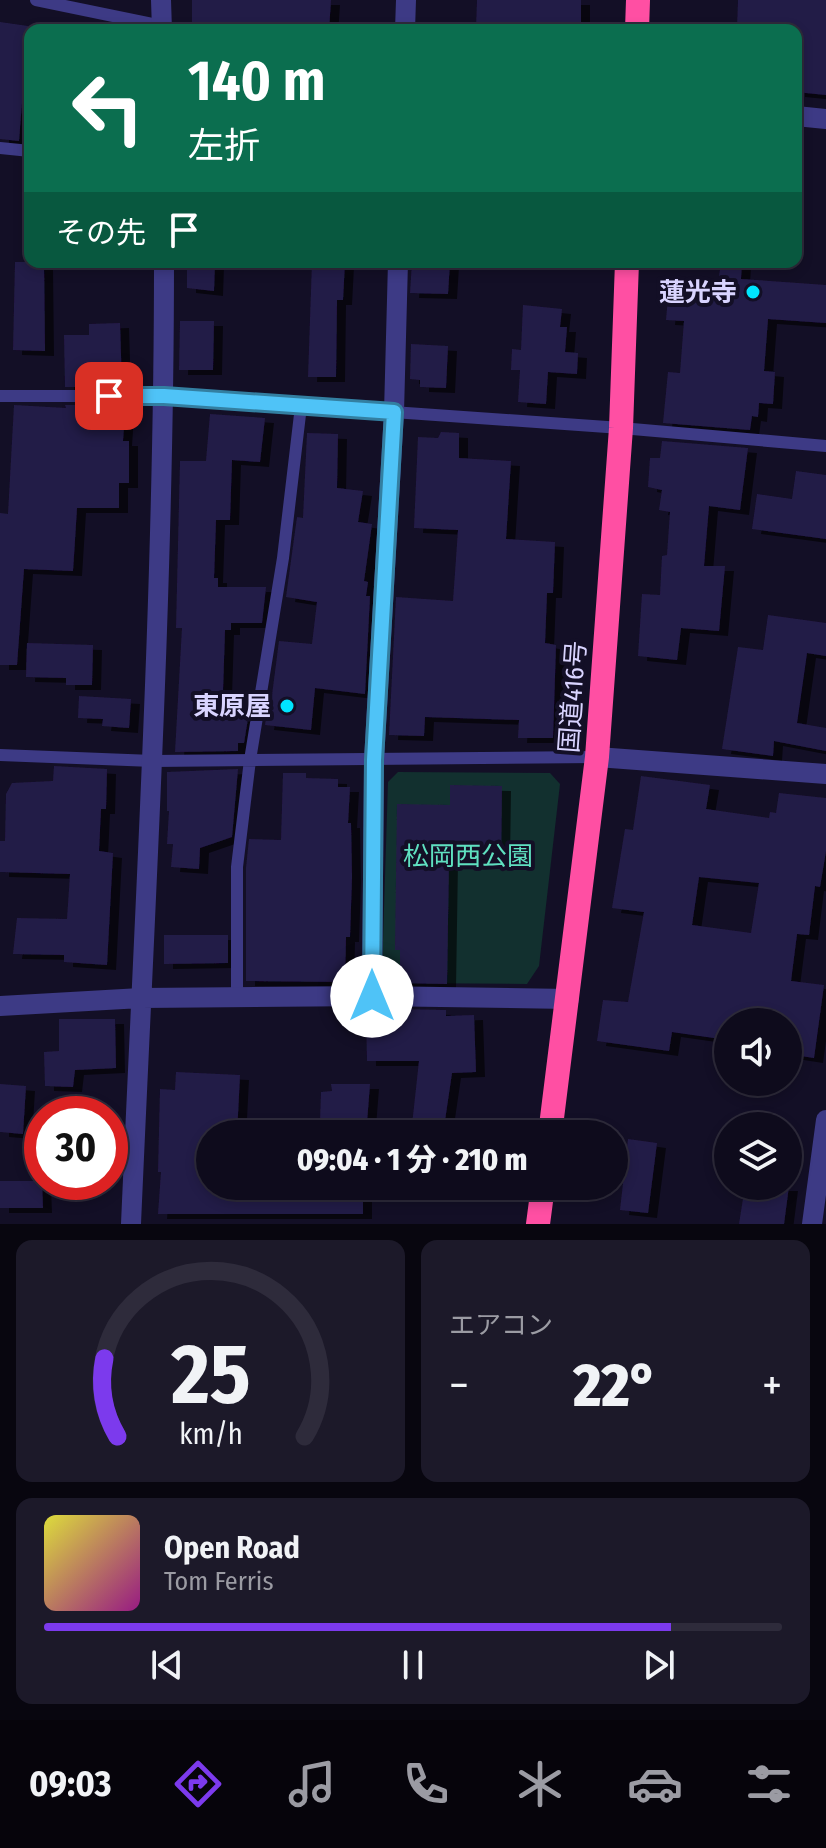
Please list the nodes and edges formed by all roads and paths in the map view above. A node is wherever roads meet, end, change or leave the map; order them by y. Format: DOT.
graph roads {
  1 [pos="36,0"];
  2 [pos="161,0"];
  3 [pos="406,0"];
  4 [pos="638,0"];
  5 [pos="144,24"];
  6 [pos="162,24"];
  7 [pos="405,24"];
  8 [pos="637,24"];
  9 [pos="802,117"];
  10 [pos="826,119"];
  11 [pos="0,148"];
  12 [pos="24,150"];
  13 [pos="164,268"];
  14 [pos="398,268"];
  15 [pos="627,268"];
  16 [pos="0,396"];
  17 [pos="164,396"];
  18 [pos="301,406"];
  19 [pos="394,412"];
  20 [pos="621,428"];
  21 [pos="826,446"];
  22 [pos="0,755"];
  23 [pos="597,757"];
  24 [pos="250,760"];
  25 [pos="374,760"];
  26 [pos="153,761"];
  27 [pos="826,774"];
  28 [pos="372,996"];
  29 [pos="237,997"];
  30 [pos="141,998"];
  31 [pos="569,999"];
  32 [pos="0,1006"];
  33 [pos="552,1120"];
  34 [pos="826,1120"];
  35 [pos="541,1200"];
  36 [pos="131,1224"];
  37 [pos="538,1224"];
  38 [pos="812,1224"];
  1 -- 5 [label="lane"];
  2 -- 6 [label="street"];
  3 -- 7 [label="street"];
  4 -- 8 [label="highway"];
  9 -- 10 [label="street"];
  11 -- 12 [label="lane"];
  13 -- 17 [label="street"];
  14 -- 19 [label="street"];
  15 -- 20 [label="highway, 国道416号"];
  16 -- 17 [label="lane"];
  17 -- 18 [label="lane"];
  17 -- 26 [label="street"];
  18 -- 19 [label="lane"];
  18 -- 24 [label="lane"];
  19 -- 20 [label="lane"];
  19 -- 25 [label="street"];
  20 -- 21 [label="lane"];
  20 -- 23 [label="highway, 国道416号"];
  22 -- 26 [label="lane"];
  23 -- 25 [label="lane"];
  23 -- 27 [label="street"];
  23 -- 31 [label="highway, 国道416号"];
  24 -- 25 [label="lane"];
  24 -- 26 [label="lane"];
  24 -- 29 [label="lane"];
  25 -- 28 [label="street"];
  26 -- 30 [label="street"];
  28 -- 29 [label="street"];
  28 -- 31 [label="street"];
  29 -- 30 [label="street"];
  30 -- 32 [label="street"];
  30 -- 36 [label="street"];
  31 -- 33 [label="highway, 国道416号"];
  34 -- 38 [label="street"];
  35 -- 37 [label="highway"];
}
